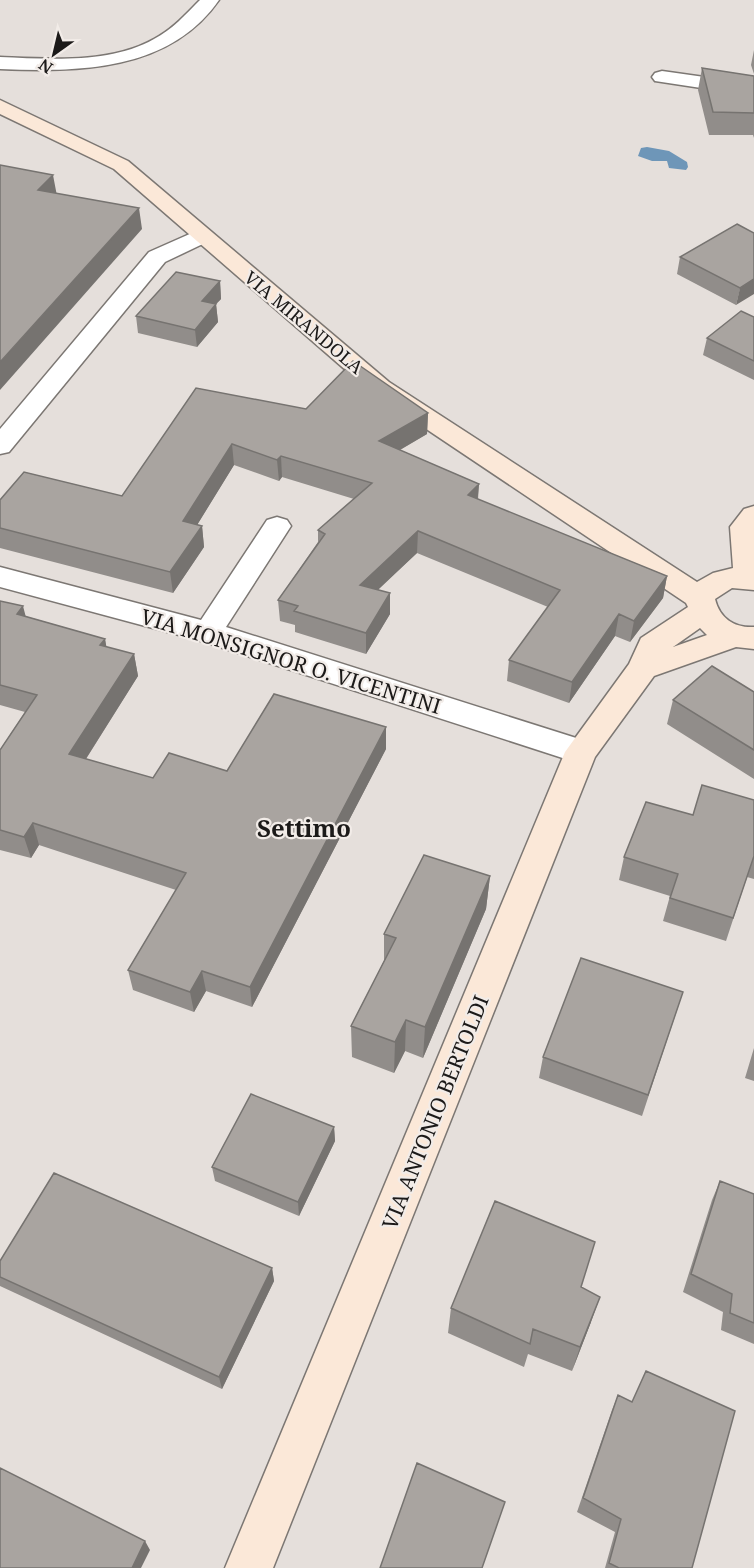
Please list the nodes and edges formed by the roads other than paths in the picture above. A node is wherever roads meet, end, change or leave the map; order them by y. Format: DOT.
graph roads {
  1 [pos="210,0"];
  2 [pos="0,63"];
  3 [pos="662,77"];
  4 [pos="754,90"];
  5 [pos="0,106"];
  6 [pos="201,236"];
  7 [pos="0,446"];
  8 [pos="754,515"];
  9 [pos="277,526"];
  10 [pos="0,577"];
  11 [pos="751,579"];
  12 [pos="701,605"];
  13 [pos="208,632"];
  14 [pos="746,637"];
  15 [pos="643,668"];
  16 [pos="581,752"];
  17 [pos="249,1568"];
  1 -- 2 [label="street"];
  3 -- 4 [label="street"];
  5 -- 6 [label="street, VIA MIRANDOLA"];
  6 -- 7 [label="street"];
  6 -- 12 [label="street, VIA MIRANDOLA"];
  8 -- 11 [label="street"];
  9 -- 13 [label="street"];
  10 -- 13 [label="street, VIA MONSIGNOR O. VICENTINI"];
  11 -- 12 [label="street, VIA ANTONIO BERTOLDI"];
  12 -- 14 [label="street, VIA MIRANDOLA"];
  12 -- 15 [label="street, VIA ANTONIO BERTOLDI"];
  13 -- 16 [label="street, VIA MONSIGNOR O. VICENTINI"];
  14 -- 15 [label="street"];
  15 -- 16 [label="street, VIA ANTONIO BERTOLDI"];
  16 -- 17 [label="street, VIA ANTONIO BERTOLDI"];
}
